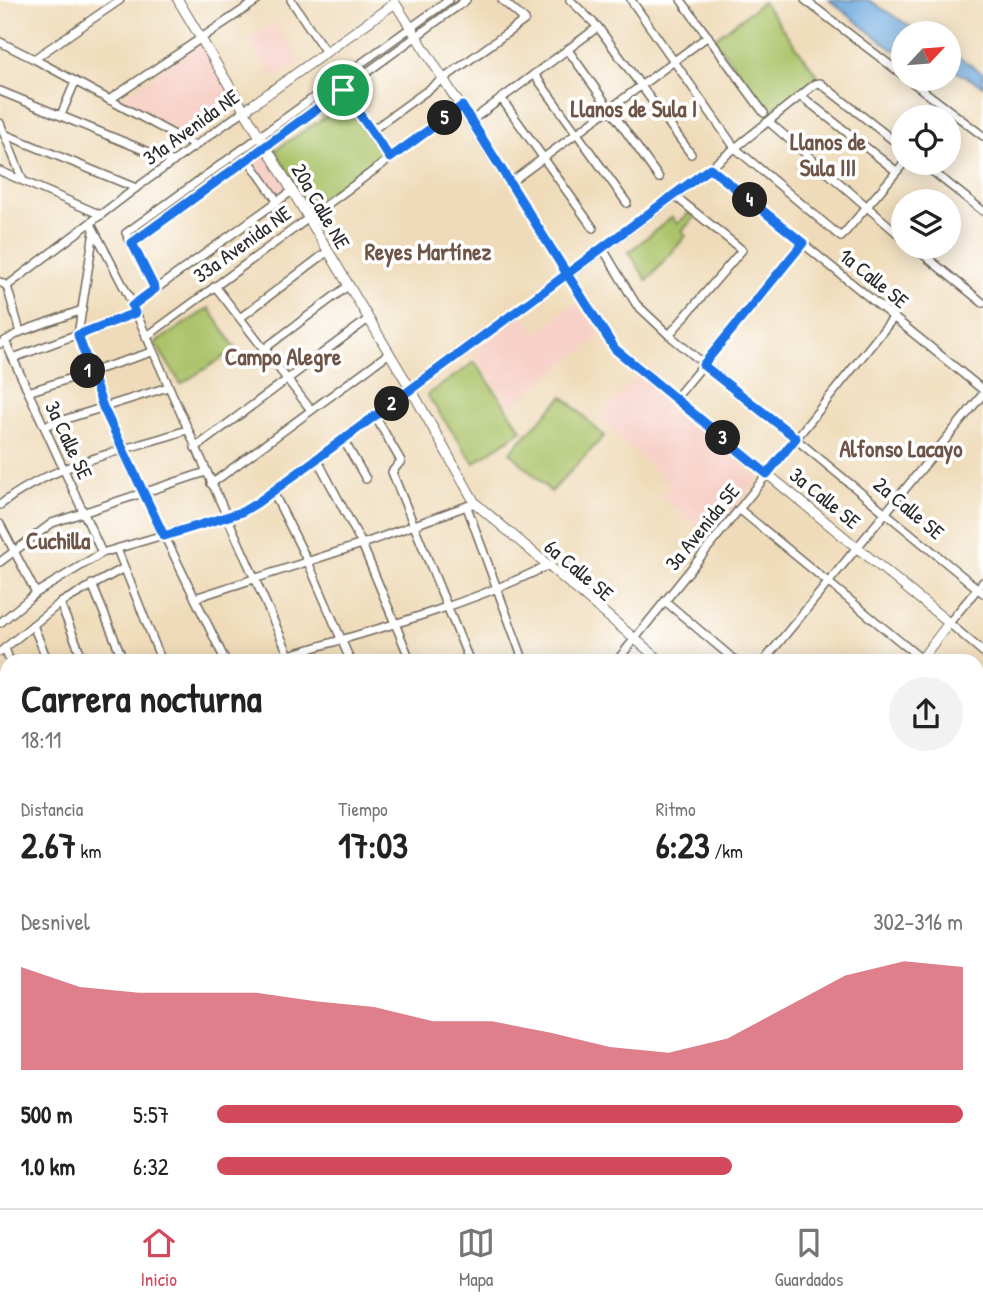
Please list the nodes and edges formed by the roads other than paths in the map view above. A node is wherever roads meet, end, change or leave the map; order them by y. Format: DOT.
graph roads {
  1 [pos="120,0"];
  2 [pos="178,0"];
  3 [pos="258,0"];
  4 [pos="291,0"];
  5 [pos="449,0"];
  6 [pos="466,0"];
  7 [pos="502,0"];
  8 [pos="570,0"];
  9 [pos="631,0"];
  10 [pos="681,0"];
  11 [pos="806,0"];
  12 [pos="396,1"];
  13 [pos="598,27"];
  14 [pos="416,36"];
  15 [pos="708,36"];
  16 [pos="200,37"];
  17 [pos="0,42"];
  18 [pos="568,50"];
  19 [pos="325,51"];
  20 [pos="34,59"];
  21 [pos="674,61"];
  22 [pos="891,66"];
  23 [pos="534,74"];
  24 [pos="444,79"];
  25 [pos="75,82"];
  26 [pos="641,85"];
  27 [pos="343,90"];
  28 [pos="0,91"];
  29 [pos="924,91"];
  30 [pos="802,96"];
  31 [pos="501,98"];
  32 [pos="109,100"];
  33 [pos="462,106"];
  34 [pos="610,109"];
  35 [pos="245,110"];
  36 [pos="764,113"];
  37 [pos="61,115"];
  38 [pos="471,121"];
  39 [pos="769,122"];
  40 [pos="0,123"];
  41 [pos="372,131"];
  42 [pos="578,133"];
  43 [pos="4,134"];
  44 [pos="260,136"];
  45 [pos="983,136"];
  46 [pos="891,139"];
  47 [pos="195,146"];
  48 [pos="266,146"];
  49 [pos="735,148"];
  50 [pos="691,154"];
  51 [pos="390,158"];
  52 [pos="248,159"];
  53 [pos="543,159"];
  54 [pos="173,162"];
  55 [pos="891,166"];
  56 [pos="710,168"];
  57 [pos="0,171"];
  58 [pos="894,175"];
  59 [pos="937,175"];
  60 [pos="22,178"];
  61 [pos="659,178"];
  62 [pos="511,182"];
  63 [pos="136,187"];
  64 [pos="292,191"];
  65 [pos="675,196"];
  66 [pos="278,202"];
  67 [pos="627,203"];
  68 [pos="867,206"];
  69 [pos="983,211"];
  70 [pos="101,215"];
  71 [pos="307,219"];
  72 [pos="93,227"];
  73 [pos="891,227"];
  74 [pos="593,228"];
  75 [pos="132,243"];
  76 [pos="803,243"];
  77 [pos="603,249"];
  78 [pos="327,252"];
  79 [pos="929,259"];
  80 [pos="567,274"];
  81 [pos="4,284"];
  82 [pos="215,286"];
  83 [pos="348,286"];
  84 [pos="155,289"];
  85 [pos="983,303"];
  86 [pos="134,309"];
  87 [pos="82,310"];
  88 [pos="894,317"];
  89 [pos="240,318"];
  90 [pos="367,320"];
  91 [pos="20,332"];
  92 [pos="78,335"];
  93 [pos="669,335"];
  94 [pos="146,337"];
  95 [pos="2,342"];
  96 [pos="264,349"];
  97 [pos="152,352"];
  98 [pos="388,354"];
  99 [pos="13,358"];
  100 [pos="703,365"];
  101 [pos="89,372"];
  102 [pos="287,379"];
  103 [pos="168,387"];
  104 [pos="412,391"];
  105 [pos="28,392"];
  106 [pos="983,392"];
  107 [pos="675,399"];
  108 [pos="103,407"];
  109 [pos="311,410"];
  110 [pos="375,416"];
  111 [pos="44,426"];
  112 [pos="187,430"];
  113 [pos="796,438"];
  114 [pos="343,439"];
  115 [pos="195,448"];
  116 [pos="123,451"];
  117 [pos="317,459"];
  118 [pos="63,468"];
  119 [pos="206,472"];
  120 [pos="767,474"];
  121 [pos="366,479"];
  122 [pos="211,484"];
  123 [pos="273,492"];
  124 [pos="144,493"];
  125 [pos="0,505"];
  126 [pos="471,505"];
  127 [pos="739,509"];
  128 [pos="83,511"];
  129 [pos="886,512"];
  130 [pos="225,517"];
  131 [pos="0,524"];
  132 [pos="416,525"];
  133 [pos="164,536"];
  134 [pos="362,544"];
  135 [pos="857,547"];
  136 [pos="117,549"];
  137 [pos="15,552"];
  138 [pos="102,553"];
  139 [pos="0,562"];
  140 [pos="308,562"];
  141 [pos="547,566"];
  142 [pos="124,568"];
  143 [pos="254,579"];
  144 [pos="829,582"];
  145 [pos="92,584"];
  146 [pos="494,588"];
  147 [pos="981,588"];
  148 [pos="36,593"];
  149 [pos="195,598"];
  150 [pos="665,601"];
  151 [pos="60,603"];
  152 [pos="447,606"];
  153 [pos="393,622"];
  154 [pos="0,623"];
  155 [pos="949,623"];
  156 [pos="33,625"];
  157 [pos="340,638"];
  158 [pos="635,639"];
  159 [pos="2,650"];
  160 [pos="983,652"];
  161 [pos="45,654"];
  162 [pos="81,654"];
  163 [pos="121,654"];
  164 [pos="159,654"];
  165 [pos="222,654"];
  166 [pos="289,654"];
  167 [pos="301,654"];
  168 [pos="347,654"];
  169 [pos="407,654"];
  170 [pos="467,654"];
  171 [pos="521,654"];
  172 [pos="623,654"];
  173 [pos="653,654"];
  174 [pos="728,654"];
  175 [pos="770,654"];
  176 [pos="915,654"];
  177 [pos="926,654"];
  1 -- 20 [label="street"];
  2 -- 16 [label="street, 20a Calle NE"];
  3 -- 16 [label="street"];
  4 -- 19 [label="street"];
  5 -- 44 [label="street"];
  6 -- 14 [label="street"];
  7 -- 24 [label="street"];
  8 -- 13 [label="street"];
  9 -- 21 [label="street"];
  10 -- 15 [label="street"];
  11 -- 22 [label="street"];
  12 -- 14 [label="street, 3a Calle SE"];
  12 -- 19 [label="street, 31a Avenida NE"];
  13 -- 18 [label="street"];
  13 -- 26 [label="street"];
  14 -- 24 [label="street, 3a Calle SE"];
  14 -- 27 [label="street"];
  15 -- 21 [label="street"];
  15 -- 36 [label="street"];
  16 -- 32 [label="street"];
  16 -- 35 [label="street, 20a Calle NE"];
  17 -- 20 [label="street"];
  18 -- 23 [label="street"];
  18 -- 34 [label="street"];
  19 -- 35 [label="street, 31a Avenida NE"];
  20 -- 25 [label="street"];
  21 -- 26 [label="street"];
  21 -- 49 [label="street"];
  23 -- 31 [label="street"];
  23 -- 42 [label="street"];
  24 -- 33 [label="street, 3a Calle SE"];
  24 -- 41 [label="street"];
  25 -- 32 [label="street"];
  25 -- 37 [label="street"];
  26 -- 34 [label="street"];
  26 -- 50 [label="street"];
  27 -- 41 [label="street"];
  27 -- 48 [label="street"];
  28 -- 37 [label="street"];
  29 -- 45 [label="street"];
  30 -- 39 [label="street"];
  30 -- 46 [label="street"];
  30 -- 55 [label="street"];
  31 -- 38 [label="street"];
  31 -- 53 [label="street"];
  32 -- 47 [label="street"];
  33 -- 38 [label="street, 3a Calle SE"];
  33 -- 51 [label="street, 33a Avenida NE"];
  34 -- 42 [label="street"];
  34 -- 61 [label="street"];
  35 -- 44 [label="street, 20a Calle NE"];
  35 -- 47 [label="street, 31a Avenida NE"];
  37 -- 54 [label="street"];
  38 -- 62 [label="street, 3a Calle SE"];
  39 -- 49 [label="street"];
  39 -- 68 [label="street"];
  40 -- 43 [label="street"];
  41 -- 51 [label="street"];
  42 -- 53 [label="street"];
  42 -- 67 [label="street"];
  43 -- 60 [label="street"];
  43 -- 63 [label="street"];
  44 -- 48 [label="street, 20a Calle NE"];
  44 -- 75 [label="street"];
  47 -- 54 [label="street, 31a Avenida NE"];
  48 -- 52 [label="street"];
  48 -- 64 [label="street, 20a Calle NE"];
  49 -- 56 [label="street"];
  49 -- 68 [label="street"];
  51 -- 71 [label="street, 33a Avenida NE"];
  52 -- 66 [label="street"];
  52 -- 75 [label="street"];
  53 -- 62 [label="street"];
  53 -- 74 [label="street"];
  54 -- 63 [label="street, 31a Avenida NE"];
  56 -- 65 [label="street"];
  56 -- 76 [label="street, 1a Calle SE"];
  57 -- 60 [label="street"];
  58 -- 68 [label="street"];
  59 -- 69 [label="street"];
  60 -- 70 [label="street"];
  62 -- 80 [label="street, 3a Calle SE"];
  63 -- 70 [label="street, 31a Avenida NE"];
  64 -- 66 [label="street"];
  64 -- 71 [label="street, 20a Calle NE"];
  65 -- 77 [label="street"];
  65 -- 93 [label="street"];
  66 -- 84 [label="street"];
  68 -- 73 [label="street"];
  70 -- 72 [label="street, 31a Avenida NE"];
  71 -- 78 [label="street, 20a Calle NE"];
  71 -- 82 [label="street, 33a Avenida NE"];
  72 -- 81 [label="street, 31a Avenida NE"];
  72 -- 86 [label="street"];
  72 -- 87 [label="street"];
  75 -- 84 [label="street"];
  76 -- 88 [label="street, 1a Calle SE"];
  76 -- 100 [label="street"];
  77 -- 80 [label="street"];
  77 -- 93 [label="street, 2a Calle SE"];
  78 -- 83 [label="street, 20a Calle NE"];
  78 -- 89 [label="street"];
  79 -- 85 [label="street"];
  80 -- 104 [label="street"];
  80 -- 107 [label="street, 3a Calle SE"];
  81 -- 91 [label="street"];
  82 -- 89 [label="street"];
  82 -- 94 [label="street, 33a Avenida NE"];
  83 -- 90 [label="street, 20a Calle NE"];
  83 -- 96 [label="street"];
  84 -- 86 [label="street"];
  86 -- 92 [label="street"];
  86 -- 94 [label="street"];
  87 -- 91 [label="street"];
  87 -- 92 [label="street"];
  88 -- 106 [label="street, 1a Calle SE"];
  88 -- 113 [label="street, 3a Avenida SE"];
  89 -- 96 [label="street"];
  90 -- 98 [label="street, 20a Calle NE"];
  90 -- 102 [label="street"];
  91 -- 95 [label="street"];
  92 -- 99 [label="street"];
  92 -- 101 [label="street"];
  93 -- 100 [label="street, 2a Calle SE"];
  94 -- 97 [label="street"];
  95 -- 99 [label="street, 3a Calle SE"];
  96 -- 102 [label="street"];
  97 -- 101 [label="street"];
  97 -- 103 [label="street"];
  98 -- 104 [label="street, 20a Calle NE"];
  98 -- 109 [label="street"];
  99 -- 105 [label="street, 3a Calle SE"];
  100 -- 107 [label="street"];
  100 -- 113 [label="street, 2a Calle SE"];
  101 -- 105 [label="street"];
  101 -- 108 [label="street"];
  102 -- 109 [label="street"];
  102 -- 115 [label="street"];
  103 -- 108 [label="street"];
  103 -- 112 [label="street"];
  104 -- 110 [label="street"];
  104 -- 126 [label="street, 20a Calle NE"];
  105 -- 111 [label="street, 3a Calle SE"];
  106 -- 129 [label="street"];
  107 -- 120 [label="street, 3a Calle SE"];
  108 -- 111 [label="street"];
  108 -- 116 [label="street"];
  109 -- 122 [label="street"];
  110 -- 114 [label="street"];
  110 -- 132 [label="street"];
  111 -- 118 [label="street, 3a Calle SE"];
  112 -- 115 [label="street"];
  112 -- 116 [label="street"];
  113 -- 120 [label="street, 3a Avenida SE"];
  113 -- 129 [label="street, 2a Calle SE"];
  114 -- 117 [label="street"];
  114 -- 121 [label="street"];
  115 -- 119 [label="street"];
  116 -- 118 [label="street"];
  116 -- 124 [label="street"];
  117 -- 123 [label="street"];
  117 -- 134 [label="street"];
  118 -- 125 [label="street"];
  118 -- 128 [label="street, 3a Calle SE"];
  119 -- 122 [label="street"];
  119 -- 124 [label="street"];
  120 -- 127 [label="street, 3a Avenida SE"];
  120 -- 135 [label="street, 3a Calle SE"];
  122 -- 130 [label="street"];
  123 -- 130 [label="street"];
  123 -- 140 [label="street"];
  124 -- 128 [label="street"];
  124 -- 133 [label="street"];
  126 -- 132 [label="street"];
  126 -- 141 [label="street, 6a Calle SE"];
  126 -- 146 [label="street"];
  127 -- 144 [label="street"];
  127 -- 150 [label="street, 3a Avenida SE"];
  128 -- 137 [label="street"];
  128 -- 138 [label="street, 3a Calle SE"];
  129 -- 135 [label="street"];
  129 -- 147 [label="street, 2a Calle SE"];
  130 -- 133 [label="street"];
  130 -- 143 [label="street"];
  131 -- 137 [label="street"];
  132 -- 134 [label="street"];
  132 -- 152 [label="street"];
  133 -- 136 [label="street"];
  133 -- 149 [label="street"];
  134 -- 140 [label="street"];
  134 -- 153 [label="street"];
  135 -- 144 [label="street"];
  135 -- 155 [label="street, 3a Calle SE"];
  136 -- 138 [label="street"];
  136 -- 142 [label="street"];
  137 -- 139 [label="street"];
  137 -- 148 [label="street"];
  138 -- 148 [label="street"];
  140 -- 143 [label="street"];
  140 -- 157 [label="street"];
  141 -- 146 [label="street"];
  141 -- 158 [label="street, 6a Calle SE"];
  142 -- 145 [label="street"];
  142 -- 164 [label="street"];
  143 -- 149 [label="street"];
  143 -- 166 [label="street"];
  144 -- 175 [label="street"];
  144 -- 176 [label="street"];
  145 -- 151 [label="street"];
  145 -- 163 [label="street"];
  146 -- 152 [label="street"];
  146 -- 171 [label="street"];
  147 -- 155 [label="street"];
  148 -- 154 [label="street"];
  149 -- 165 [label="street"];
  150 -- 158 [label="street, 3a Avenida SE"];
  150 -- 174 [label="street"];
  151 -- 156 [label="street"];
  151 -- 162 [label="street"];
  152 -- 153 [label="street"];
  152 -- 170 [label="street"];
  153 -- 157 [label="street"];
  153 -- 169 [label="street"];
  155 -- 160 [label="street, 3a Calle SE"];
  155 -- 177 [label="street"];
  156 -- 159 [label="street"];
  156 -- 161 [label="street"];
  157 -- 167 [label="street"];
  157 -- 168 [label="street"];
  158 -- 172 [label="street, 3a Avenida SE"];
  158 -- 173 [label="street, 6a Calle SE"];
}
